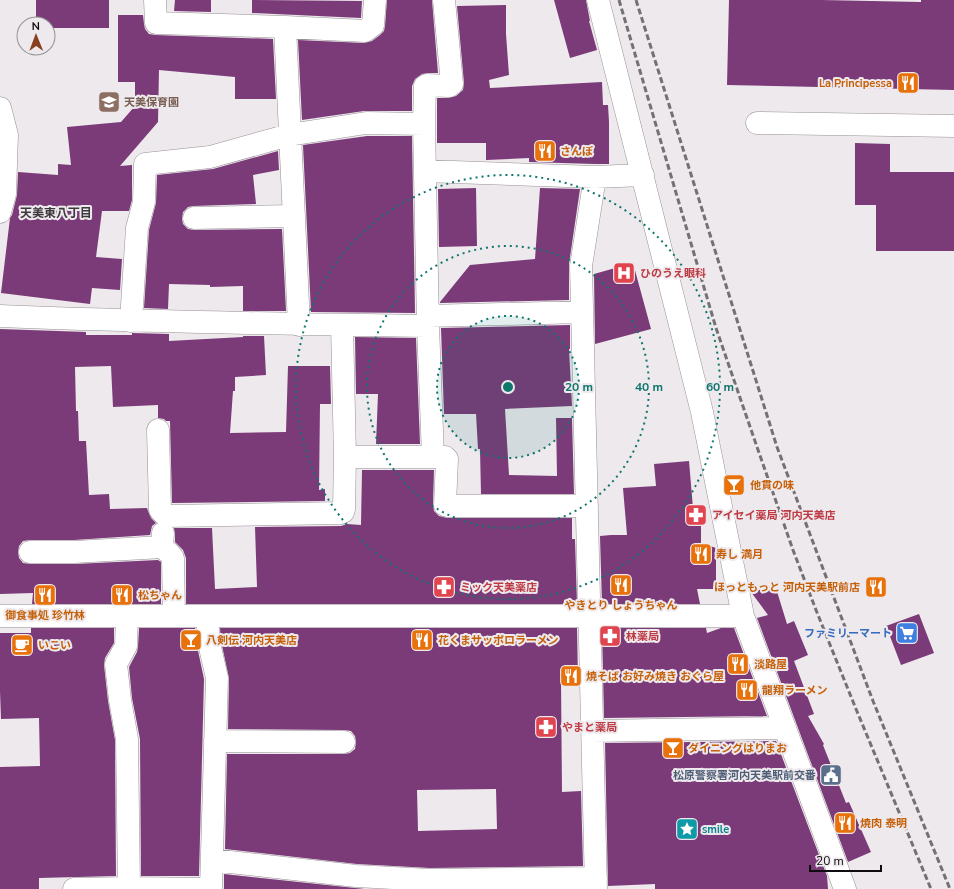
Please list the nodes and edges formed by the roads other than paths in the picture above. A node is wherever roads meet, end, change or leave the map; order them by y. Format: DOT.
graph roads {
  1 [pos="155,0"];
  2 [pos="375,0"];
  3 [pos="444,0"];
  4 [pos="598,0"];
  5 [pos="285,27"];
  6 [pos="0,108"];
  7 [pos="757,123"];
  8 [pos="424,124"];
  9 [pos="954,126"];
  10 [pos="289,134"];
  11 [pos="425,170"];
  12 [pos="643,175"];
  13 [pos="595,177"];
  14 [pos="0,212"];
  15 [pos="294,216"];
  16 [pos="194,218"];
  17 [pos="582,312"];
  18 [pos="0,316"];
  19 [pos="131,321"];
  20 [pos="428,321"];
  21 [pos="299,325"];
  22 [pos="342,325"];
  23 [pos="158,430"];
  24 [pos="345,456"];
  25 [pos="433,457"];
  26 [pos="587,506"];
  27 [pos="166,516"];
  28 [pos="162,547"];
  29 [pos="30,552"];
  30 [pos="0,616"];
  31 [pos="126,616"];
  32 [pos="174,616"];
  33 [pos="207,616"];
  34 [pos="590,616"];
  35 [pos="743,616"];
  36 [pos="785,728"];
  37 [pos="592,730"];
  38 [pos="216,741"];
  39 [pos="344,742"];
  40 [pos="212,860"];
  41 [pos="596,883"];
  42 [pos="129,888"];
  43 [pos="74,889"];
  44 [pos="211,889"];
  45 [pos="845,889"];
  1 -- 5 [label="street"];
  2 -- 5 [label="street"];
  3 -- 8 [label="street"];
  4 -- 12 [label="street"];
  5 -- 10 [label="street"];
  6 -- 14 [label="street"];
  7 -- 9 [label="street"];
  8 -- 10 [label="street"];
  8 -- 11 [label="street"];
  10 -- 15 [label="street"];
  10 -- 19 [label="street"];
  11 -- 13 [label="street"];
  11 -- 20 [label="street"];
  12 -- 13 [label="street"];
  12 -- 35 [label="street"];
  13 -- 17 [label="street"];
  15 -- 16 [label="street"];
  15 -- 21 [label="street"];
  17 -- 20 [label="street"];
  17 -- 26 [label="street"];
  18 -- 19 [label="street"];
  19 -- 21 [label="street"];
  20 -- 22 [label="street"];
  20 -- 25 [label="street"];
  21 -- 22 [label="street"];
  22 -- 24 [label="street"];
  23 -- 27 [label="street"];
  24 -- 25 [label="street"];
  24 -- 27 [label="street"];
  25 -- 26 [label="street"];
  26 -- 34 [label="street"];
  27 -- 28 [label="street"];
  28 -- 29 [label="street"];
  28 -- 32 [label="street"];
  30 -- 31 [label="street"];
  31 -- 32 [label="street"];
  31 -- 42 [label="street"];
  32 -- 33 [label="street"];
  33 -- 34 [label="street"];
  33 -- 38 [label="street"];
  34 -- 35 [label="street"];
  34 -- 37 [label="street"];
  35 -- 36 [label="street"];
  36 -- 37 [label="street"];
  36 -- 45 [label="street"];
  37 -- 41 [label="street"];
  38 -- 39 [label="street"];
  38 -- 40 [label="street"];
  40 -- 41 [label="street"];
  40 -- 44 [label="street"];
  42 -- 43 [label="street"];
  42 -- 44 [label="street"];
}
